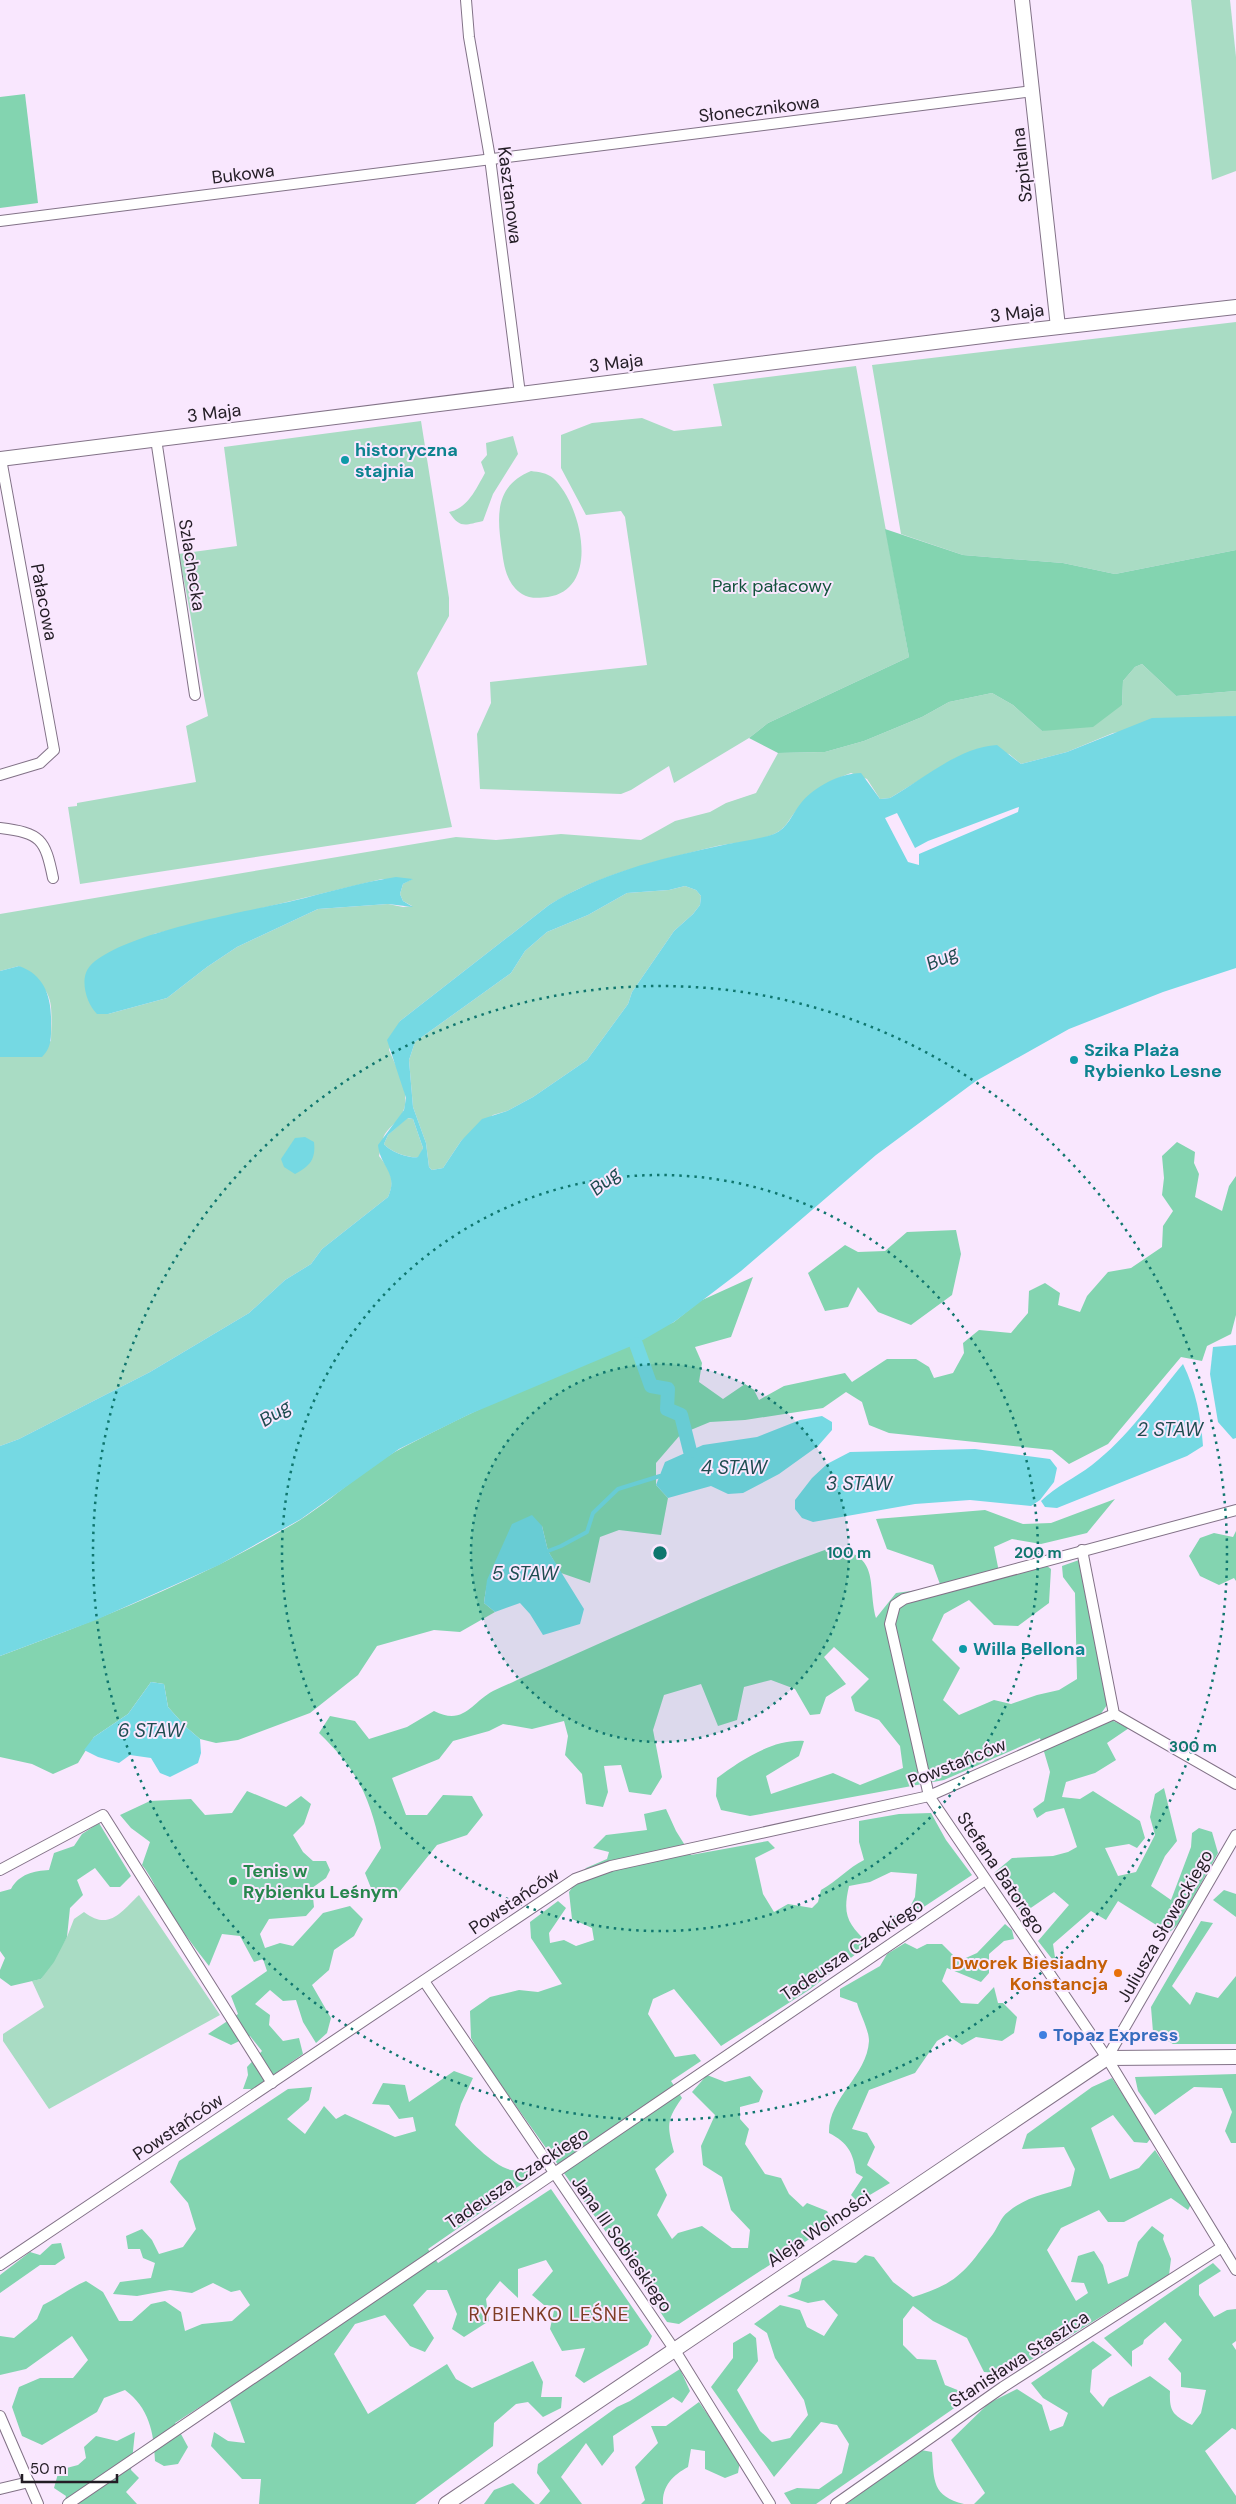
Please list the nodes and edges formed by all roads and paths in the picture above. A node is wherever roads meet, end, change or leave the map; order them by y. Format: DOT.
graph roads {
  1 [pos="466,0"];
  2 [pos="1022,0"];
  3 [pos="1033,91"];
  4 [pos="490,158"];
  5 [pos="0,221"];
  6 [pos="1236,307"];
  7 [pos="1058,327"];
  8 [pos="520,394"];
  9 [pos="156,439"];
  10 [pos="0,459"];
  11 [pos="195,695"];
  12 [pos="0,776"];
  13 [pos="0,828"];
  14 [pos="53,878"];
  15 [pos="1236,1510"];
  16 [pos="1082,1550"];
  17 [pos="1114,1714"];
  18 [pos="1236,1784"];
  19 [pos="929,1796"];
  20 [pos="1236,1836"];
  21 [pos="0,1870"];
  22 [pos="985,1880"];
  23 [pos="424,1981"];
  24 [pos="1236,2056"];
  25 [pos="1107,2058"];
  26 [pos="272,2083"];
  27 [pos="553,2173"];
  28 [pos="1222,2247"];
  29 [pos="0,2265"];
  30 [pos="1236,2270"];
  31 [pos="674,2349"];
  32 [pos="0,2416"];
  33 [pos="29,2482"];
  34 [pos="0,2489"];
  35 [pos="38,2504"];
  36 [pos="68,2504"];
  37 [pos="446,2504"];
  38 [pos="770,2504"];
  39 [pos="836,2504"];
  1 -- 4 [label="street, Kasztanowa"];
  2 -- 3 [label="street, Szpitalna"];
  3 -- 4 [label="street, Słonecznikowa"];
  3 -- 7 [label="street, Szpitalna"];
  4 -- 5 [label="street, Bukowa"];
  4 -- 8 [label="street, Kasztanowa"];
  6 -- 7 [label="street, 3 Maja"];
  7 -- 8 [label="street, 3 Maja"];
  8 -- 9 [label="street, 3 Maja"];
  9 -- 10 [label="street, 3 Maja"];
  9 -- 11 [label="street, Szlachecka"];
  10 -- 12 [label="street, Pałacowa"];
  13 -- 14 [label="street"];
  15 -- 16 [label="street"];
  16 -- 17 [label="street"];
  16 -- 19 [label="street, Stefana Batorego"];
  17 -- 18 [label="street"];
  17 -- 19 [label="street, Powstańców"];
  19 -- 22 [label="street, Stefana Batorego"];
  19 -- 23 [label="street, Powstańców"];
  20 -- 25 [label="street, Juliusza Słowackiego"];
  21 -- 26 [label="street"];
  22 -- 25 [label="street, Stefana Batorego"];
  22 -- 27 [label="street, Tadeusza Czackiego"];
  23 -- 26 [label="street, Powstańców"];
  23 -- 27 [label="street, Jana III Sobieskiego"];
  24 -- 25 [label="street"];
  25 -- 28 [label="street, Stefana Batorego"];
  25 -- 31 [label="street, Aleja Wolności"];
  26 -- 29 [label="street, Powstańców"];
  27 -- 31 [label="street, Jana III Sobieskiego"];
  27 -- 36 [label="street, Tadeusza Czackiego"];
  28 -- 30 [label="street, Stefana Batorego"];
  28 -- 39 [label="street, Stanisława Staszica"];
  31 -- 37 [label="street, Aleja Wolności"];
  31 -- 38 [label="street, Jana III Sobieskiego"];
  32 -- 33 [label="street"];
  33 -- 34 [label="street"];
  33 -- 35 [label="street"];
}
